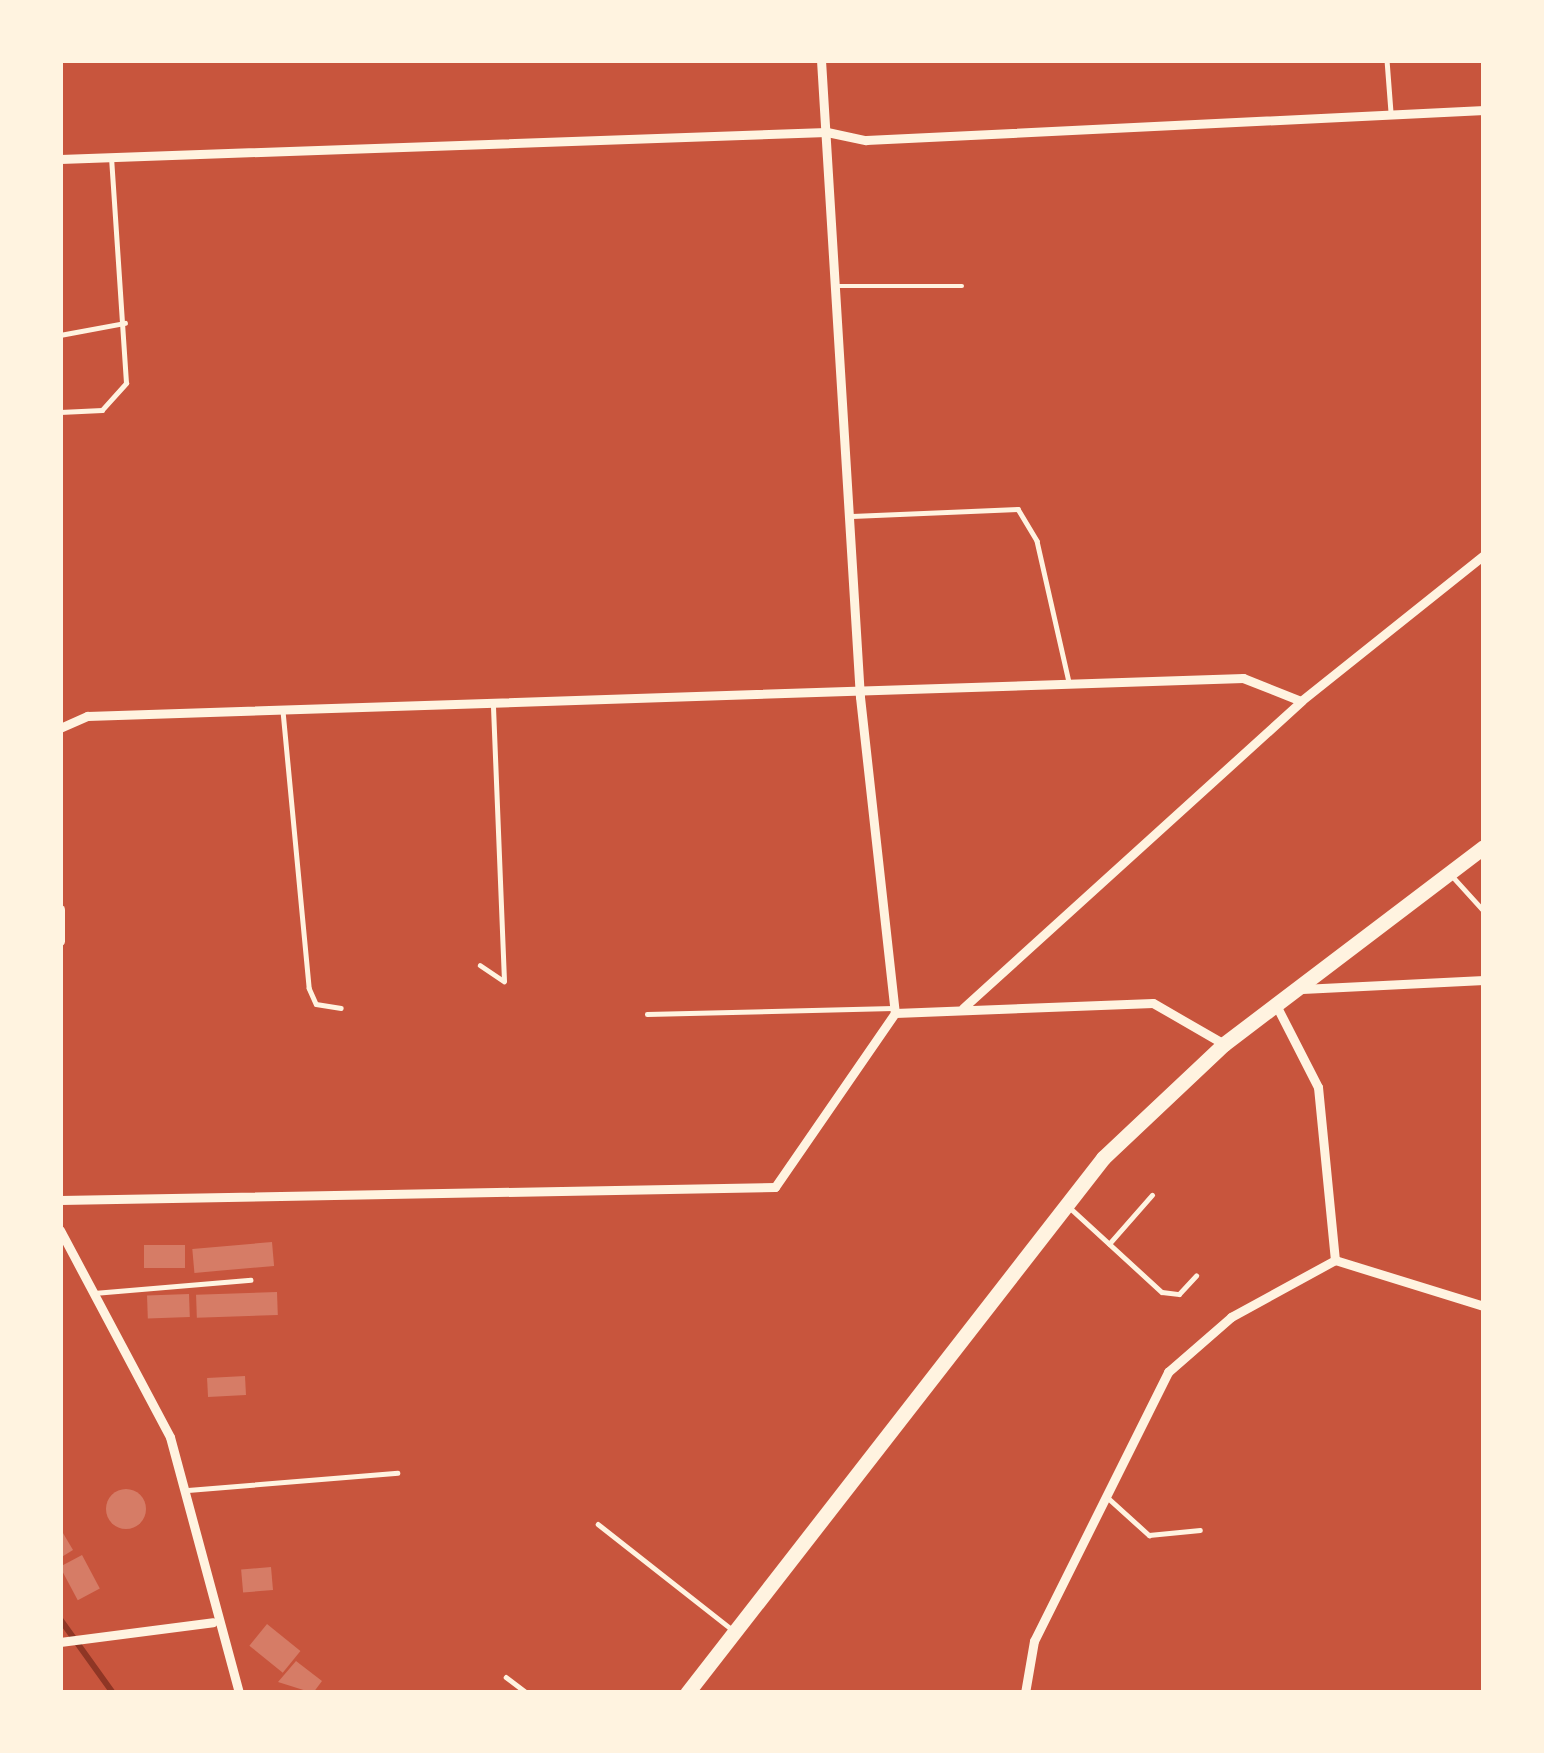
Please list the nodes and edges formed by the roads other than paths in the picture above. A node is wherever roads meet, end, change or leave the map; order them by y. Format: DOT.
graph roads {
  1 [pos="821,60"];
  2 [pos="1387,60"];
  3 [pos="1484,110"];
  4 [pos="1390,112"];
  5 [pos="826,132"];
  6 [pos="111,157"];
  7 [pos="60,158"];
  8 [pos="836,286"];
  9 [pos="962,286"];
  10 [pos="125,323"];
  11 [pos="60,335"];
  12 [pos="60,412"];
  13 [pos="849,517"];
  14 [pos="1484,555"];
  15 [pos="1070,687"];
  16 [pos="860,698"];
  17 [pos="1301,701"];
  18 [pos="493,706"];
  19 [pos="283,711"];
  20 [pos="60,728"];
  21 [pos="1484,847"];
  22 [pos="1450,873"];
  23 [pos="60,909"];
  24 [pos="1484,911"];
  25 [pos="60,941"];
  26 [pos="480,965"];
  27 [pos="1484,980"];
  28 [pos="1302,988"];
  29 [pos="1277,1007"];
  30 [pos="340,1008"];
  31 [pos="963,1008"];
  32 [pos="894,1010"];
  33 [pos="647,1014"];
  34 [pos="1224,1044"];
  35 [pos="1152,1195"];
  36 [pos="60,1200"];
  37 [pos="1064,1202"];
  38 [pos="60,1230"];
  39 [pos="1109,1244"];
  40 [pos="1335,1260"];
  41 [pos="1196,1276"];
  42 [pos="250,1280"];
  43 [pos="94,1293"];
  44 [pos="1484,1306"];
  45 [pos="398,1473"];
  46 [pos="188,1490"];
  47 [pos="1103,1493"];
  48 [pos="598,1524"];
  49 [pos="1200,1530"];
  50 [pos="213,1622"];
  51 [pos="734,1631"];
  52 [pos="60,1642"];
  53 [pos="506,1677"];
  54 [pos="239,1693"];
  55 [pos="527,1693"];
  56 [pos="688,1693"];
  57 [pos="1024,1693"];
  1 -- 5 [label="street"];
  2 -- 4 [label="lane"];
  3 -- 4 [label="street"];
  4 -- 5 [label="street"];
  5 -- 6 [label="street"];
  5 -- 8 [label="street"];
  6 -- 7 [label="street"];
  6 -- 10 [label="lane"];
  8 -- 9 [label="lane"];
  8 -- 13 [label="street"];
  10 -- 11 [label="lane"];
  10 -- 12 [label="lane"];
  13 -- 15 [label="lane"];
  13 -- 16 [label="street"];
  14 -- 17 [label="street"];
  15 -- 16 [label="street"];
  15 -- 17 [label="street"];
  16 -- 18 [label="street"];
  16 -- 32 [label="street"];
  17 -- 31 [label="street"];
  18 -- 19 [label="street"];
  18 -- 26 [label="lane"];
  19 -- 20 [label="street"];
  19 -- 30 [label="lane"];
  21 -- 22 [label="main road"];
  22 -- 24 [label="lane"];
  22 -- 28 [label="main road"];
  23 -- 25 [label="street"];
  27 -- 28 [label="street"];
  28 -- 29 [label="main road"];
  29 -- 34 [label="main road"];
  29 -- 40 [label="street"];
  31 -- 32 [label="street"];
  31 -- 34 [label="street"];
  32 -- 33 [label="lane"];
  32 -- 36 [label="street"];
  34 -- 37 [label="main road"];
  35 -- 39 [label="lane"];
  37 -- 39 [label="lane"];
  37 -- 51 [label="main road"];
  38 -- 43 [label="street"];
  39 -- 41 [label="lane"];
  40 -- 44 [label="street"];
  40 -- 47 [label="street"];
  42 -- 43 [label="lane"];
  43 -- 46 [label="street"];
  45 -- 46 [label="lane"];
  46 -- 50 [label="street"];
  47 -- 49 [label="lane"];
  47 -- 57 [label="street"];
  48 -- 51 [label="lane"];
  50 -- 52 [label="street"];
  50 -- 54 [label="street"];
  51 -- 56 [label="main road"];
  53 -- 55 [label="lane"];
}
